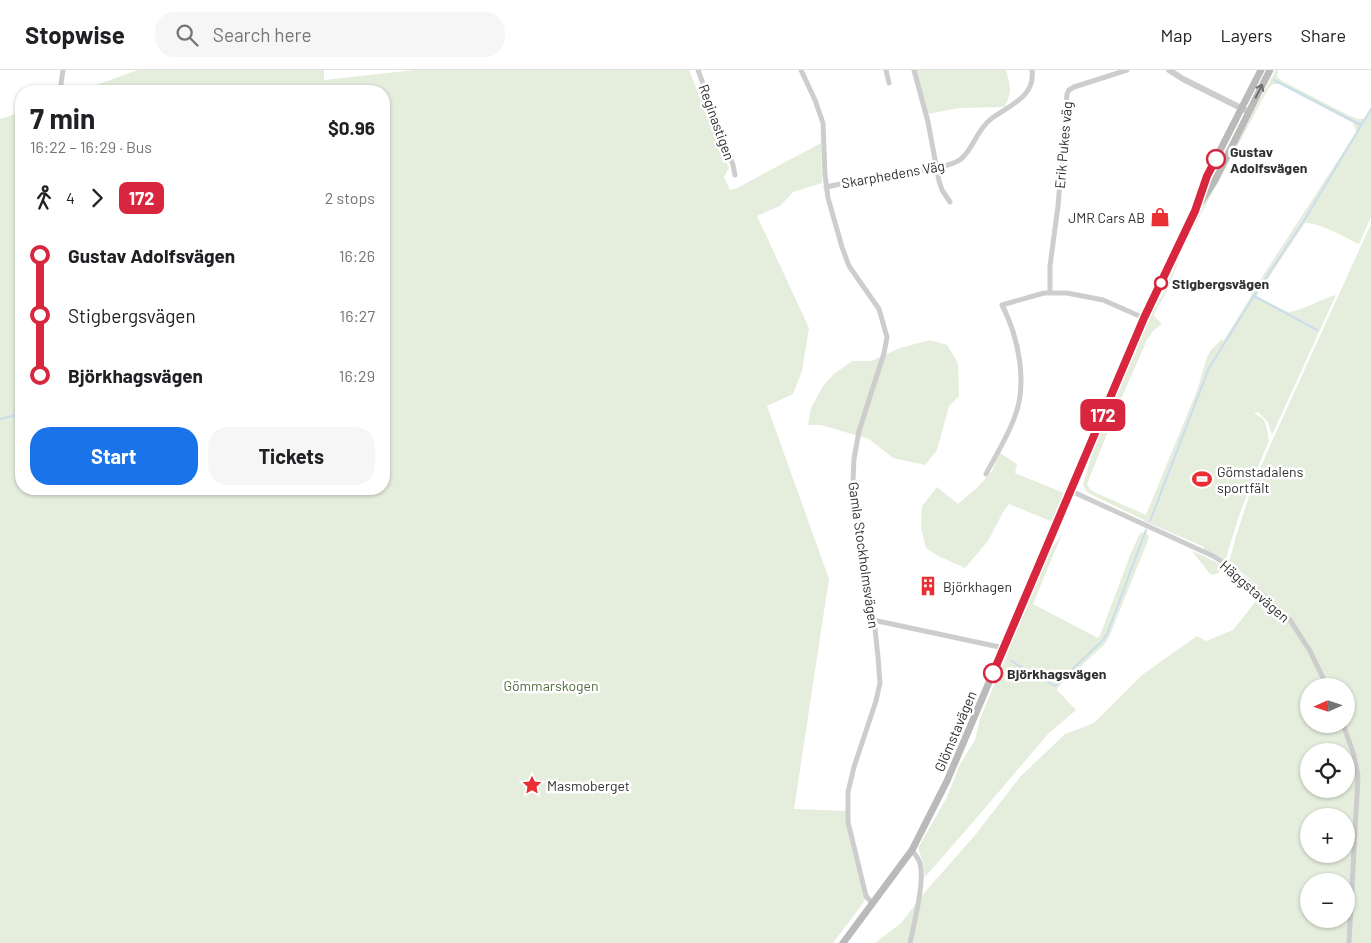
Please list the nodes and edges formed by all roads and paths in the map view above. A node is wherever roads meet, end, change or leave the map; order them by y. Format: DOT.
graph roads {
  1 [pos="63,70"];
  2 [pos="698,70"];
  3 [pos="801,70"];
  4 [pos="886,70"];
  5 [pos="914,70"];
  6 [pos="1032,70"];
  7 [pos="1127,70"];
  8 [pos="1169,70"];
  9 [pos="1182,70"];
  10 [pos="1261,70"];
  11 [pos="1270,70"];
  12 [pos="1179,77"];
  13 [pos="889,84"];
  14 [pos="61,85"];
  15 [pos="1241,108"];
  16 [pos="1248,111"];
  17 [pos="937,167"];
  18 [pos="735,175"];
  19 [pos="826,186"];
  20 [pos="950,202"];
  21 [pos="1195,211"];
  22 [pos="1050,292"];
  23 [pos="1144,318"];
  24 [pos="986,474"];
  25 [pos="1071,491"];
  26 [pos="873,620"];
  27 [pos="1004,648"];
  28 [pos="1323,678"];
  29 [pos="1346,733"];
  30 [pos="912,850"];
  31 [pos="872,903"];
  32 [pos="843,943"];
  33 [pos="910,943"];
  34 [pos="1349,943"];
  1 -- 14 [label="street"];
  2 -- 18 [label="street, Reginastigen"];
  3 -- 19 [label="street, Gamla Stockholmsvägen"];
  4 -- 13 [label="street"];
  5 -- 17 [label="street"];
  6 -- 17 [label="street, Skarphedens Väg"];
  7 -- 22 [label="street, Erik Pukes väg"];
  8 -- 12 [label="street"];
  9 -- 12 [label="street"];
  10 -- 15 [label="main road, Glömstavägen"];
  16 -- 11 [label="main road, Glömstavägen, one-way"];
  12 -- 15 [label="street"];
  15 -- 16 [label="street"];
  15 -- 21 [label="main road, Glömstavägen"];
  16 -- 21 [label="main road, Glömstavägen"];
  17 -- 19 [label="street, Skarphedens Väg"];
  17 -- 20 [label="street"];
  19 -- 26 [label="street, Gamla Stockholmsvägen"];
  21 -- 23 [label="main road, Glömstavägen"];
  22 -- 23 [label="street"];
  22 -- 24 [label="street"];
  23 -- 25 [label="main road, Glömstavägen"];
  25 -- 27 [label="main road, Glömstavägen"];
  25 -- 28 [label="street, Häggstavägen"];
  26 -- 27 [label="street"];
  26 -- 31 [label="street, Gamla Stockholmsvägen"];
  27 -- 30 [label="main road, Glömstavägen"];
  29 -- 34 [label="street"];
  30 -- 31 [label="main road, Glömstavägen"];
  30 -- 33 [label="street"];
  31 -- 32 [label="main road, Glömstavägen"];
}
